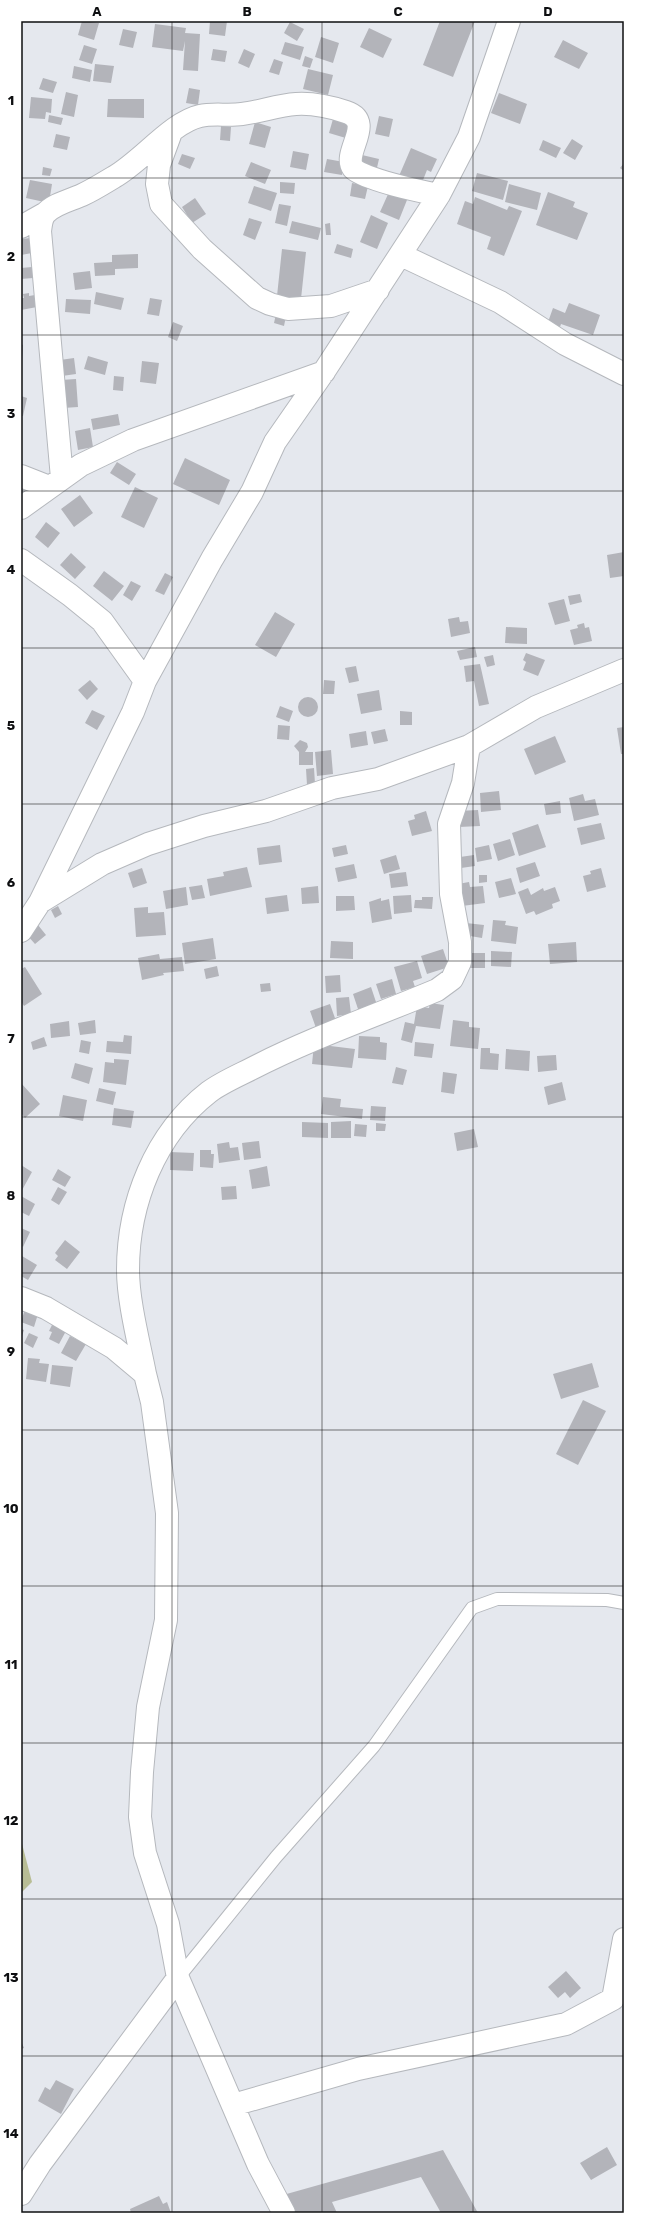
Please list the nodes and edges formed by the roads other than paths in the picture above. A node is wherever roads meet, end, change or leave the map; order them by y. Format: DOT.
graph roads {
  1 [pos="509,21"];
  2 [pos="171,132"];
  3 [pos="439,195"];
  4 [pos="44,214"];
  5 [pos="21,227"];
  6 [pos="401,255"];
  7 [pos="378,290"];
  8 [pos="324,372"];
  9 [pos="624,374"];
  10 [pos="21,476"];
  11 [pos="56,483"];
  12 [pos="21,508"];
  13 [pos="21,560"];
  14 [pos="624,670"];
  15 [pos="145,681"];
  16 [pos="469,746"];
  17 [pos="40,902"];
  18 [pos="21,931"];
  19 [pos="21,1298"];
  20 [pos="145,1374"];
  21 [pos="624,1603"];
  22 [pos="624,1939"];
  23 [pos="178,1978"];
  24 [pos="233,2105"];
  25 [pos="21,2194"];
  26 [pos="284,2213"];
  1 -- 3 [label="street"];
  2 -- 3 [label="street"];
  2 -- 4 [label="street"];
  2 -- 7 [label="street"];
  3 -- 6 [label="street"];
  4 -- 5 [label="street"];
  4 -- 11 [label="street"];
  6 -- 7 [label="street"];
  6 -- 9 [label="street"];
  7 -- 8 [label="street"];
  8 -- 11 [label="street"];
  8 -- 15 [label="street"];
  10 -- 11 [label="street"];
  11 -- 12 [label="street"];
  13 -- 15 [label="street"];
  14 -- 16 [label="street"];
  15 -- 17 [label="street"];
  16 -- 17 [label="street"];
  16 -- 20 [label="street"];
  17 -- 18 [label="street"];
  19 -- 20 [label="street"];
  20 -- 23 [label="street"];
  21 -- 23 [label="lane"];
  22 -- 24 [label="street"];
  23 -- 24 [label="street"];
  23 -- 25 [label="street"];
  24 -- 26 [label="street"];
}
